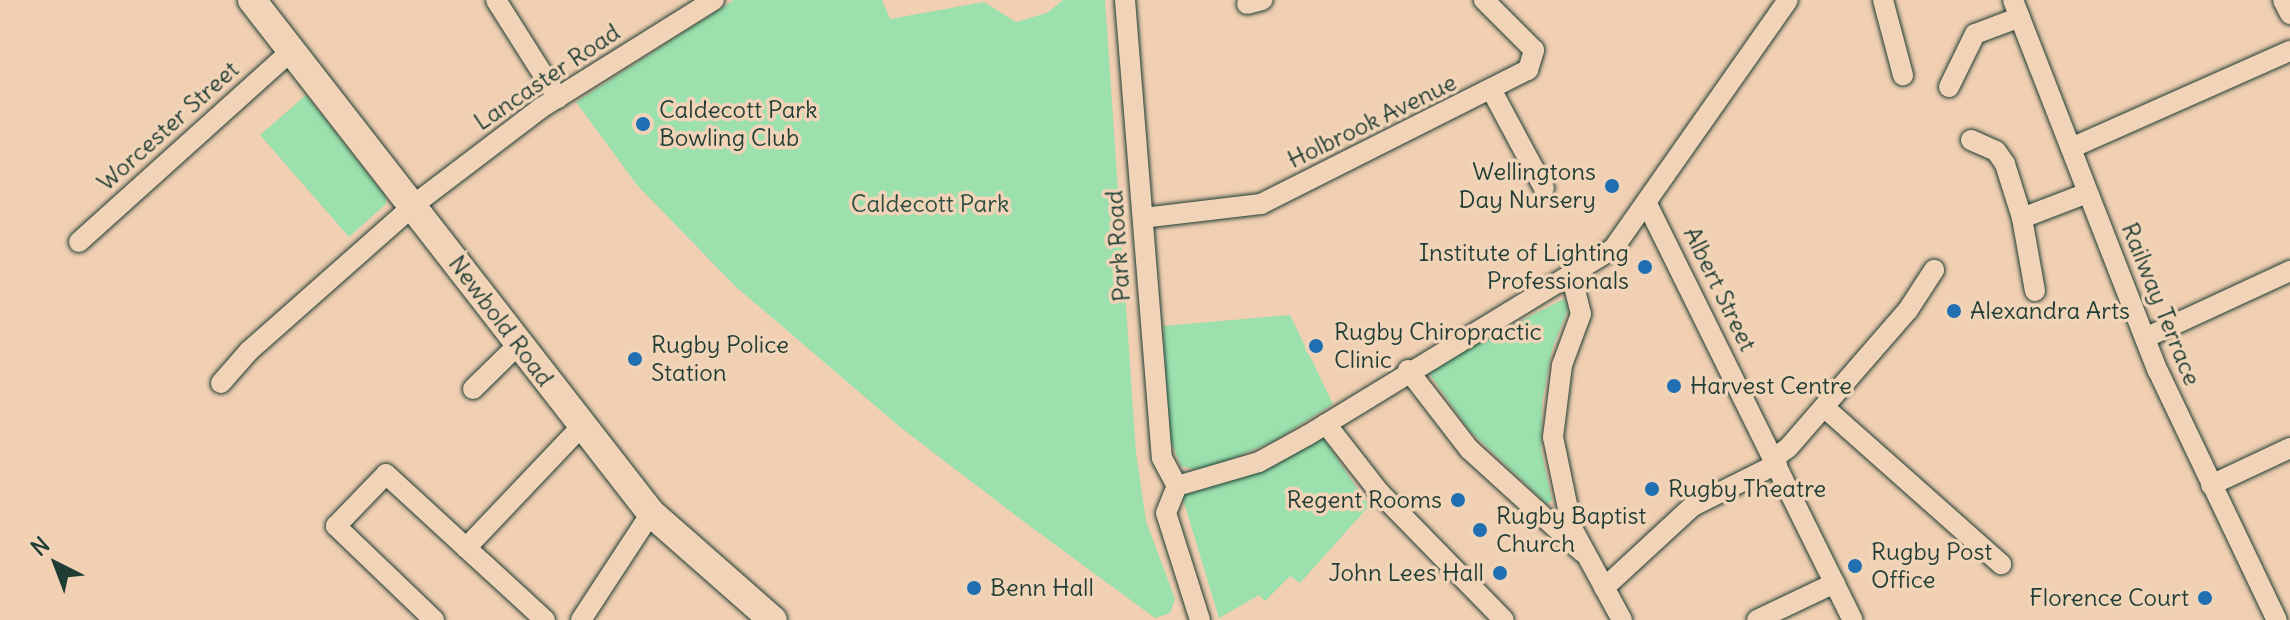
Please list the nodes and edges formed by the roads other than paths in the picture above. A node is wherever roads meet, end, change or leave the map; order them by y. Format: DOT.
graph roads {
  1 [pos="252,0"];
  2 [pos="496,0"];
  3 [pos="714,0"];
  4 [pos="1125,0"];
  5 [pos="1484,0"];
  6 [pos="1788,0"];
  7 [pos="1883,0"];
  8 [pos="2283,0"];
  9 [pos="677,9"];
  10 [pos="2016,9"];
  11 [pos="2290,14"];
  12 [pos="293,49"];
  13 [pos="2290,51"];
  14 [pos="1903,75"];
  15 [pos="1949,87"];
  16 [pos="1492,91"];
  17 [pos="558,98"];
  18 [pos="1971,140"];
  19 [pos="2071,148"];
  20 [pos="1544,188"];
  21 [pos="2087,193"];
  22 [pos="415,204"];
  23 [pos="1647,204"];
  24 [pos="1143,218"];
  25 [pos="2022,218"];
  26 [pos="79,242"];
  27 [pos="1934,270"];
  28 [pos="2290,271"];
  29 [pos="1572,278"];
  30 [pos="2035,291"];
  31 [pos="2145,338"];
  32 [pos="519,344"];
  33 [pos="1408,370"];
  34 [pos="221,383"];
  35 [pos="473,389"];
  36 [pos="1824,407"];
  37 [pos="1326,424"];
  38 [pos="581,427"];
  39 [pos="2290,448"];
  40 [pos="1775,461"];
  41 [pos="2211,485"];
  42 [pos="1177,486"];
  43 [pos="651,513"];
  44 [pos="466,548"];
  45 [pos="1582,552"];
  46 [pos="2001,564"];
  47 [pos="1835,583"];
  48 [pos="1604,588"];
  49 [pos="745,611"];
  50 [pos="434,620"];
  51 [pos="545,620"];
  52 [pos="581,620"];
  53 [pos="773,620"];
  54 [pos="1200,620"];
  55 [pos="1504,620"];
  56 [pos="1622,620"];
  57 [pos="1757,620"];
  58 [pos="1853,620"];
  59 [pos="2277,620"];
  1 -- 12 [label="highway, Newbold Road"];
  2 -- 17 [label="street"];
  3 -- 9 [label="street, Lancaster Road"];
  4 -- 24 [label="street, Park Road"];
  5 -- 16 [label="street, Holbrook Avenue"];
  6 -- 23 [label="street"];
  7 -- 14 [label="street"];
  8 -- 11 [label="street"];
  9 -- 17 [label="street, Lancaster Road"];
  10 -- 15 [label="street"];
  10 -- 19 [label="street, Railway Terrace"];
  12 -- 22 [label="highway, Newbold Road"];
  12 -- 26 [label="street, Worcester Street"];
  13 -- 19 [label="street"];
  16 -- 20 [label="street"];
  16 -- 24 [label="street, Holbrook Avenue"];
  17 -- 22 [label="street, Lancaster Road"];
  18 -- 25 [label="street"];
  19 -- 21 [label="street, Railway Terrace"];
  21 -- 25 [label="street"];
  21 -- 31 [label="street, Railway Terrace"];
  22 -- 32 [label="highway, Newbold Road"];
  22 -- 34 [label="street, Lancaster Road"];
  23 -- 29 [label="street"];
  23 -- 40 [label="street, Albert Street"];
  24 -- 42 [label="street, Park Road"];
  25 -- 30 [label="street"];
  27 -- 36 [label="street"];
  28 -- 31 [label="street"];
  29 -- 33 [label="street"];
  29 -- 45 [label="street"];
  31 -- 41 [label="street, Railway Terrace"];
  32 -- 35 [label="street"];
  32 -- 38 [label="highway, Newbold Road"];
  33 -- 37 [label="street"];
  33 -- 45 [label="street"];
  36 -- 40 [label="street"];
  36 -- 46 [label="street"];
  37 -- 42 [label="street"];
  37 -- 55 [label="street"];
  38 -- 43 [label="highway, Newbold Road"];
  38 -- 44 [label="street"];
  39 -- 41 [label="street"];
  40 -- 47 [label="street, Albert Street"];
  40 -- 48 [label="street"];
  41 -- 59 [label="street, Railway Terrace"];
  42 -- 54 [label="street"];
  43 -- 49 [label="highway, Newbold Road"];
  43 -- 52 [label="street"];
  44 -- 50 [label="street"];
  44 -- 51 [label="street"];
  45 -- 48 [label="street"];
  47 -- 57 [label="street"];
  47 -- 58 [label="street, Albert Street"];
  48 -- 56 [label="street"];
  49 -- 53 [label="highway, Newbold Road"];
}
